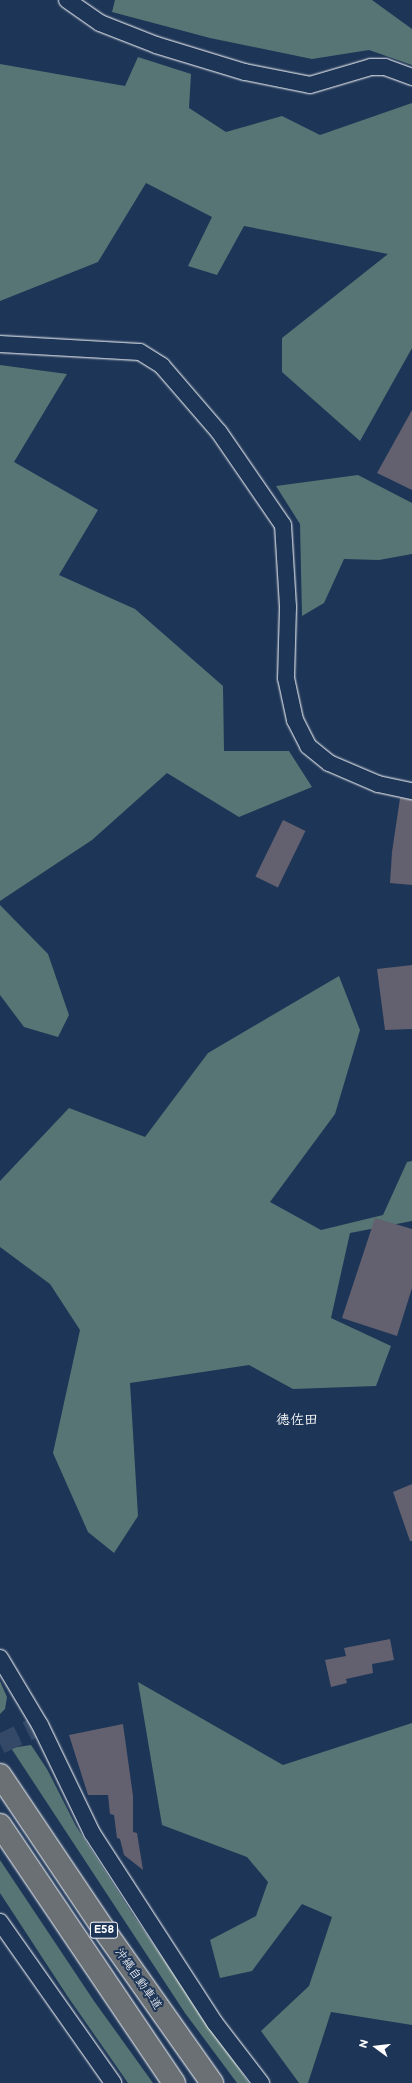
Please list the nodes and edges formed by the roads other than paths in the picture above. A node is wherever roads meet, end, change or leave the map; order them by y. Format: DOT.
graph roads {
  1 [pos="66,0"];
  2 [pos="412,77"];
  3 [pos="0,344"];
  4 [pos="412,791"];
  5 [pos="0,1658"];
  6 [pos="0,1775"];
  7 [pos="0,1825"];
  8 [pos="0,1922"];
  9 [pos="113,2083"];
  10 [pos="174,2083"];
  11 [pos="212,2083"];
  12 [pos="261,2083"];
  1 -- 2 [label="street"];
  3 -- 4 [label="street"];
  5 -- 12 [label="street"];
  6 -- 11 [label="highway, 沖縄自動車道 / E58"];
  7 -- 10 [label="highway, E58"];
  8 -- 9 [label="street"];
}
